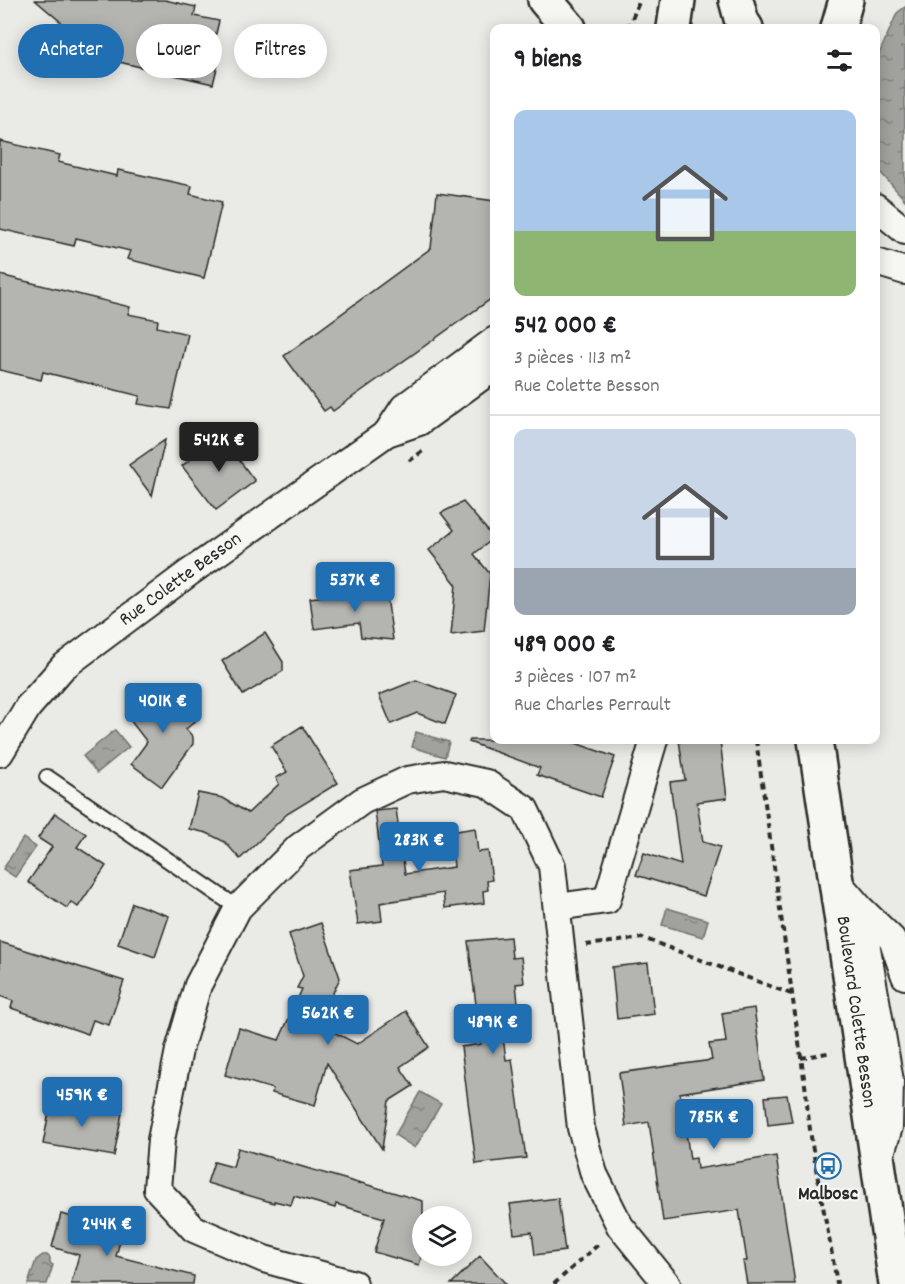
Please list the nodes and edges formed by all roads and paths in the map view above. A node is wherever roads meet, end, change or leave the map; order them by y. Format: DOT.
graph roads {
  1 [pos="545,0"];
  2 [pos="640,0"];
  3 [pos="678,0"];
  4 [pos="736,0"];
  5 [pos="846,0"];
  6 [pos="566,24"];
  7 [pos="630,24"];
  8 [pos="675,24"];
  9 [pos="743,24"];
  10 [pos="839,24"];
  11 [pos="880,210"];
  12 [pos="905,231"];
  13 [pos="880,263"];
  14 [pos="905,271"];
  15 [pos="490,344"];
  16 [pos="490,371"];
  17 [pos="387,433"];
  18 [pos="653,744"];
  19 [pos="757,744"];
  20 [pos="796,744"];
  21 [pos="816,744"];
  22 [pos="0,753"];
  23 [pos="48,777"];
  24 [pos="836,879"];
  25 [pos="556,907"];
  26 [pos="238,908"];
  27 [pos="861,908"];
  28 [pos="561,948"];
  29 [pos="905,976"];
  30 [pos="791,994"];
  31 [pos="898,1086"];
  32 [pos="878,1162"];
  33 [pos="620,1226"];
  34 [pos="354,1284"];
  35 [pos="554,1284"];
  36 [pos="667,1284"];
  37 [pos="837,1284"];
  38 [pos="876,1284"];
  39 [pos="896,1284"];
  1 -- 6 [label="main road"];
  2 -- 7 [label="path"];
  3 -- 8 [label="main road"];
  4 -- 9 [label="main road"];
  5 -- 10 [label="main road"];
  11 -- 12 [label="street"];
  13 -- 14 [label="street"];
  15 -- 17 [label="street, Rue Colette Besson"];
  16 -- 17 [label="street, Rue Colette Besson"];
  17 -- 22 [label="street, Rue Colette Besson"];
  18 -- 25 [label="street"];
  19 -- 30 [label="path"];
  20 -- 38 [label="main road, Boulevard Colette Besson"];
  21 -- 24 [label="main road, Boulevard Colette Besson"];
  23 -- 26 [label="lane"];
  24 -- 27 [label="street"];
  24 -- 32 [label="main road, Boulevard Colette Besson"];
  25 -- 26 [label="street"];
  25 -- 28 [label="street"];
  26 -- 34 [label="street"];
  27 -- 29 [label="street"];
  27 -- 31 [label="street"];
  28 -- 30 [label="path"];
  28 -- 33 [label="street"];
  30 -- 37 [label="path"];
  31 -- 32 [label="street"];
  32 -- 39 [label="main road, Boulevard Colette Besson"];
  33 -- 35 [label="path"];
  33 -- 36 [label="street"];
}
